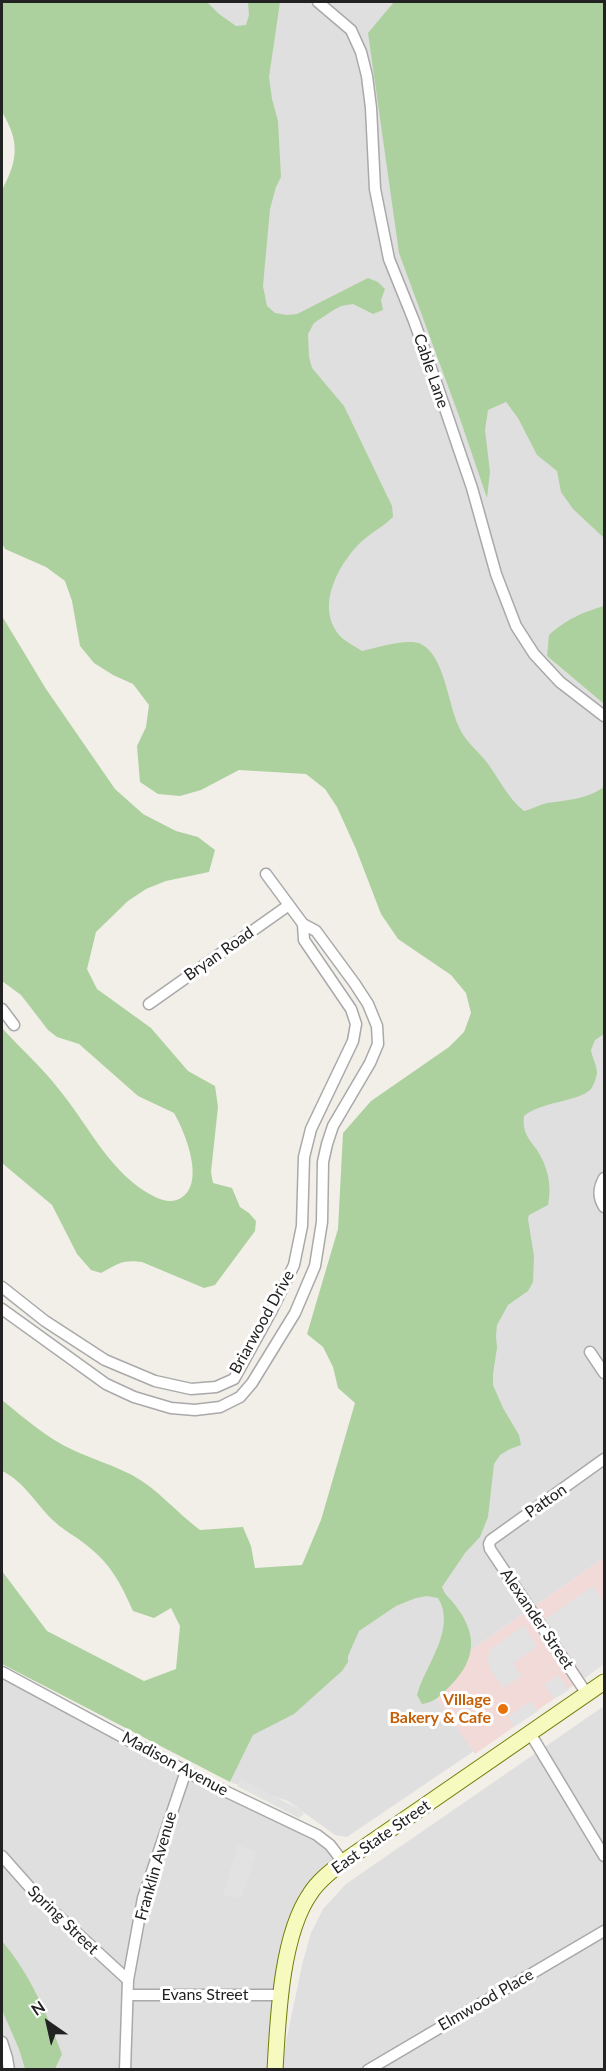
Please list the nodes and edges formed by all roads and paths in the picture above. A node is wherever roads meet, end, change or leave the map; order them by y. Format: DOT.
graph roads {
  1 [pos="318,2"];
  2 [pos="604,716"];
  3 [pos="266,874"];
  4 [pos="289,904"];
  5 [pos="303,924"];
  6 [pos="148,1004"];
  7 [pos="2,1008"];
  8 [pos="14,1025"];
  9 [pos="602,1184"];
  10 [pos="604,1208"];
  11 [pos="2,1287"];
  12 [pos="2,1310"];
  13 [pos="590,1352"];
  14 [pos="604,1373"];
  15 [pos="604,1459"];
  16 [pos="489,1544"];
  17 [pos="2,1672"];
  18 [pos="604,1682"];
  19 [pos="587,1694"];
  20 [pos="530,1733"];
  21 [pos="186,1771"];
  22 [pos="2,1856"];
  23 [pos="604,1856"];
  24 [pos="343,1862"];
  25 [pos="604,1931"];
  26 [pos="128,1980"];
  27 [pos="128,1995"];
  28 [pos="282,1995"];
  29 [pos="2,2042"];
  30 [pos="9,2070"];
  31 [pos="125,2070"];
  32 [pos="275,2070"];
  33 [pos="368,2070"];
  1 -- 2 [label="street, Cable Lane"];
  3 -- 4 [label="street, Briarwood Drive"];
  4 -- 5 [label="street, Briarwood Drive"];
  4 -- 6 [label="street, Bryan Road"];
  5 -- 11 [label="street, Briarwood Drive"];
  5 -- 12 [label="street, Briarwood Drive"];
  7 -- 8 [label="street"];
  9 -- 10 [label="street"];
  13 -- 14 [label="street"];
  15 -- 16 [label="street, Patton"];
  16 -- 19 [label="street, Alexander Street"];
  17 -- 21 [label="street, Madison Avenue"];
  18 -- 19 [label="main road, East State Street"];
  19 -- 20 [label="main road, East State Street"];
  20 -- 23 [label="street"];
  20 -- 24 [label="main road, East State Street"];
  21 -- 24 [label="street, Madison Avenue"];
  21 -- 26 [label="street, Franklin Avenue"];
  22 -- 26 [label="street, Spring Street"];
  24 -- 28 [label="main road, East State Street"];
  25 -- 33 [label="street, Elmwood Place"];
  26 -- 27 [label="street, Franklin Avenue"];
  27 -- 28 [label="street, Evans Street"];
  27 -- 31 [label="street, Franklin Avenue"];
  28 -- 32 [label="main road, East State Street"];
  29 -- 30 [label="street"];
}
